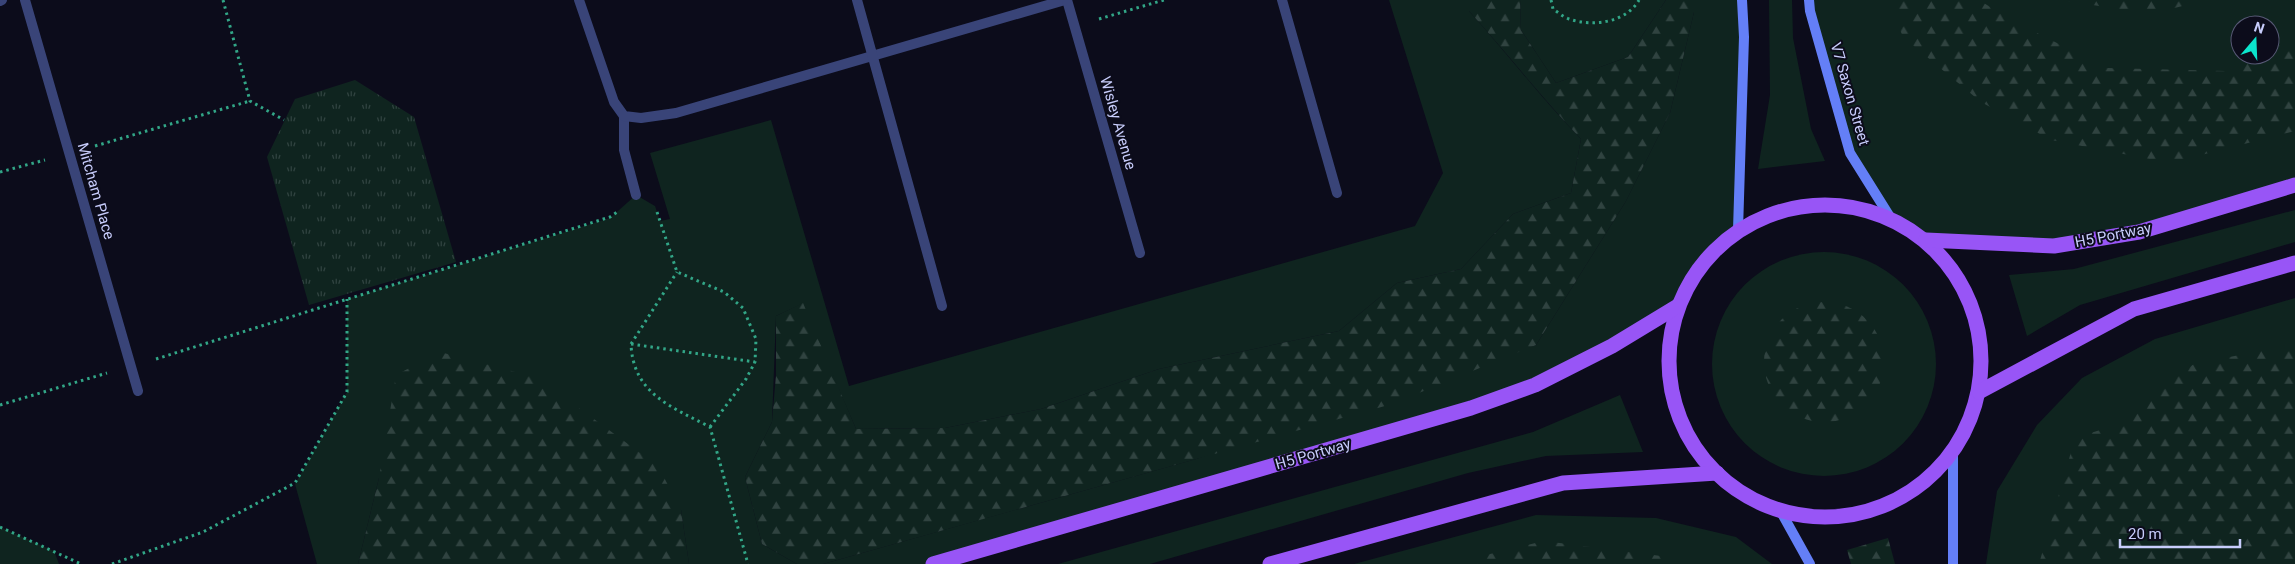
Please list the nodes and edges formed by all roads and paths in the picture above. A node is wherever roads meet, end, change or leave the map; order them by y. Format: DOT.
graph roads {
  1 [pos="25,0"];
  2 [pos="223,0"];
  3 [pos="579,0"];
  4 [pos="857,0"];
  5 [pos="1066,0"];
  6 [pos="1282,0"];
  7 [pos="1551,0"];
  8 [pos="1639,0"];
  9 [pos="1742,0"];
  10 [pos="1809,0"];
  11 [pos="873,56"];
  12 [pos="250,101"];
  13 [pos="624,116"];
  14 [pos="284,120"];
  15 [pos="69,154"];
  16 [pos="0,172"];
  17 [pos="2295,184"];
  18 [pos="1337,193"];
  19 [pos="636,195"];
  20 [pos="1890,217"];
  21 [pos="1738,230"];
  22 [pos="1926,240"];
  23 [pos="1140,253"];
  24 [pos="2295,263"];
  25 [pos="677,272"];
  26 [pos="347,299"];
  27 [pos="942,306"];
  28 [pos="1678,306"];
  29 [pos="631,344"];
  30 [pos="755,362"];
  31 [pos="131,366"];
  32 [pos="138,391"];
  33 [pos="1979,392"];
  34 [pos="0,405"];
  35 [pos="710,427"];
  36 [pos="1953,452"];
  37 [pos="1717,473"];
  38 [pos="1780,510"];
  39 [pos="0,527"];
  40 [pos="80,564"];
  41 [pos="112,564"];
  42 [pos="748,564"];
  43 [pos="933,564"];
  44 [pos="1270,564"];
  45 [pos="1810,564"];
  46 [pos="1953,564"];
  1 -- 15 [label="street, Mitcham Place"];
  2 -- 12 [label="path"];
  3 -- 13 [label="street"];
  4 -- 11 [label="street"];
  5 -- 11 [label="street, Wisley Avenue"];
  5 -- 23 [label="street, Wisley Avenue"];
  6 -- 18 [label="street"];
  7 -- 8 [label="path"];
  9 -- 21 [label="street"];
  10 -- 20 [label="street, V7 Saxon Street"];
  11 -- 13 [label="street, Wisley Avenue"];
  11 -- 27 [label="street"];
  12 -- 14 [label="path"];
  12 -- 15 [label="path"];
  13 -- 19 [label="street"];
  15 -- 16 [label="path"];
  15 -- 31 [label="street, Mitcham Place"];
  17 -- 22 [label="main road, H5 Portway"];
  19 -- 25 [label="path"];
  19 -- 26 [label="path"];
  20 -- 21 [label="main road"];
  20 -- 22 [label="main road"];
  21 -- 28 [label="main road"];
  22 -- 33 [label="main road"];
  24 -- 33 [label="main road"];
  25 -- 29 [label="path"];
  25 -- 30 [label="path"];
  26 -- 31 [label="path"];
  26 -- 41 [label="path"];
  28 -- 37 [label="main road"];
  28 -- 43 [label="main road, H5 Portway"];
  29 -- 30 [label="path"];
  29 -- 35 [label="path"];
  30 -- 35 [label="path"];
  31 -- 32 [label="street, Mitcham Place"];
  31 -- 34 [label="path"];
  33 -- 36 [label="main road"];
  35 -- 42 [label="path"];
  36 -- 38 [label="main road"];
  36 -- 46 [label="street"];
  37 -- 38 [label="main road"];
  37 -- 44 [label="main road"];
  38 -- 45 [label="street"];
  39 -- 40 [label="path"];
}
